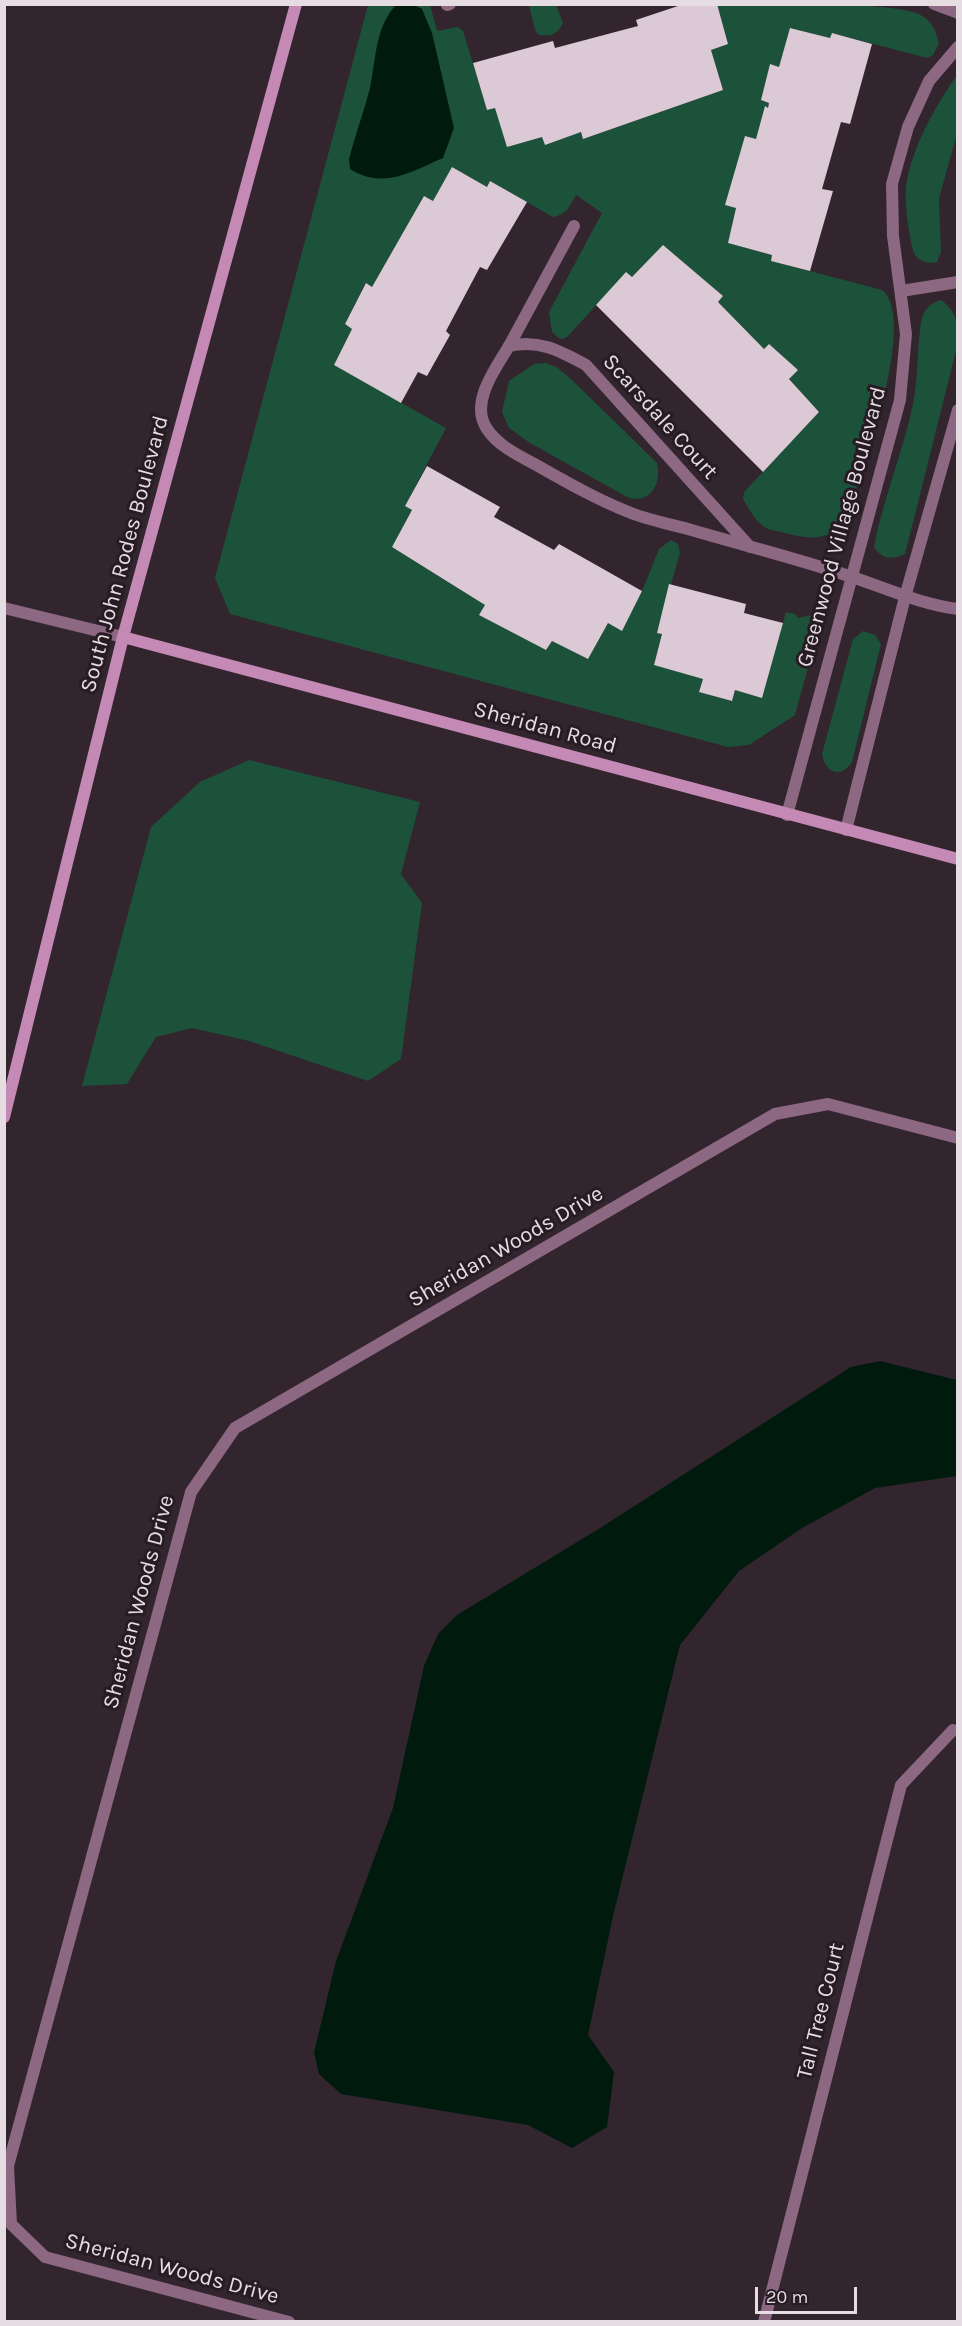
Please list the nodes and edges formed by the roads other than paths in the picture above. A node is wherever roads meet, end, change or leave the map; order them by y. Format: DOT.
graph roads {
  1 [pos="296,4"];
  2 [pos="934,4"];
  3 [pos="957,13"];
  4 [pos="957,47"];
  5 [pos="574,226"];
  6 [pos="957,282"];
  7 [pos="901,291"];
  8 [pos="509,346"];
  9 [pos="957,410"];
  10 [pos="750,547"];
  11 [pos="850,576"];
  12 [pos="905,597"];
  13 [pos="4,608"];
  14 [pos="957,609"];
  15 [pos="123,637"];
  16 [pos="788,815"];
  17 [pos="846,830"];
  18 [pos="957,859"];
  19 [pos="4,1117"];
  20 [pos="957,1138"];
  21 [pos="953,1730"];
  22 [pos="289,2322"];
  23 [pos="764,2322"];
  1 -- 15 [label="main road, South John Rodes Boulevard"];
  2 -- 3 [label="street"];
  4 -- 7 [label="street, Greenwood Village Boulevard"];
  5 -- 8 [label="street"];
  6 -- 7 [label="street"];
  7 -- 11 [label="street, Greenwood Village Boulevard"];
  8 -- 10 [label="street, Scarsdale Court"];
  8 -- 10 [label="street"];
  9 -- 12 [label="street"];
  10 -- 11 [label="street"];
  11 -- 12 [label="street"];
  11 -- 16 [label="street, Greenwood Village Boulevard"];
  12 -- 14 [label="street"];
  12 -- 17 [label="street"];
  13 -- 15 [label="street"];
  15 -- 16 [label="main road, Sheridan Road"];
  15 -- 19 [label="main road, South John Rodes Boulevard"];
  16 -- 17 [label="main road, Sheridan Road"];
  17 -- 18 [label="main road, Sheridan Road"];
  20 -- 22 [label="street, Sheridan Woods Drive"];
  21 -- 23 [label="street, Tall Tree Court"];
}
